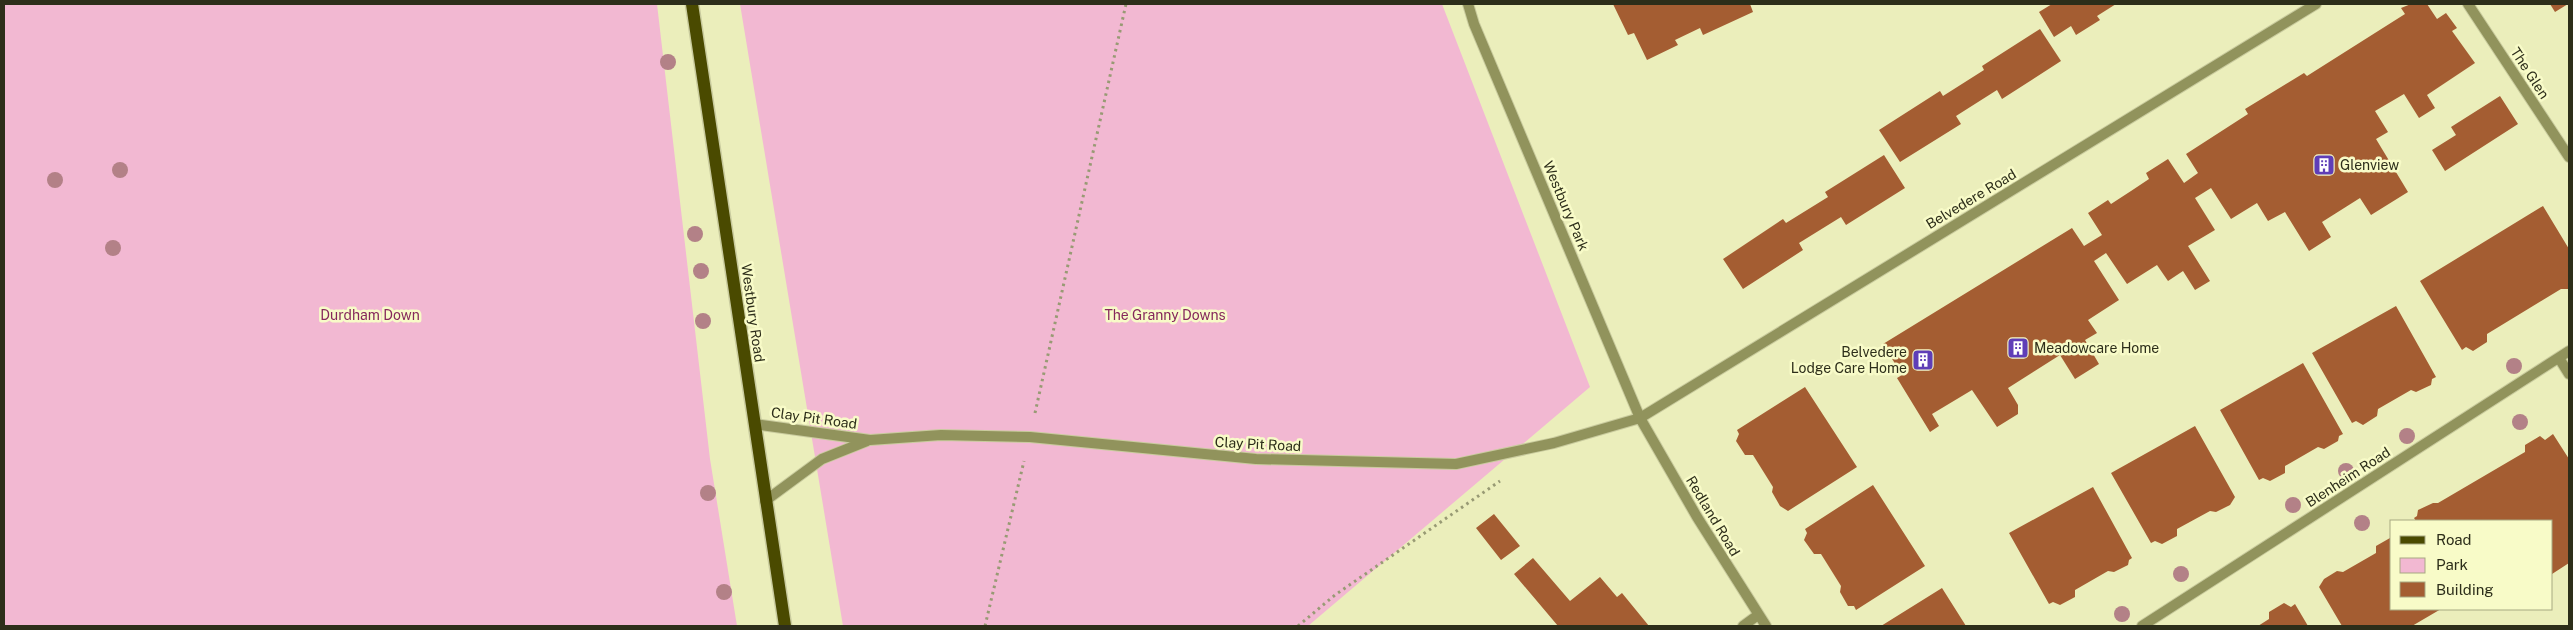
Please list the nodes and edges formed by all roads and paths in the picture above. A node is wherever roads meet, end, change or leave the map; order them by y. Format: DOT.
graph roads {
  1 [pos="692,4"];
  2 [pos="1126,4"];
  3 [pos="1468,4"];
  4 [pos="2316,4"];
  5 [pos="2468,4"];
  6 [pos="2569,157"];
  7 [pos="2569,351"];
  8 [pos="2559,358"];
  9 [pos="2569,374"];
  10 [pos="1640,418"];
  11 [pos="754,424"];
  12 [pos="1030,436"];
  13 [pos="870,440"];
  14 [pos="1506,477"];
  15 [pos="765,501"];
  16 [pos="1758,615"];
  17 [pos="786,626"];
  18 [pos="985,626"];
  19 [pos="1298,626"];
  20 [pos="1743,626"];
  21 [pos="1766,626"];
  22 [pos="2142,626"];
  1 -- 11 [label="main road, Westbury Road"];
  2 -- 12 [label="path"];
  3 -- 10 [label="street, Westbury Park"];
  4 -- 10 [label="street, Belvedere Road"];
  5 -- 6 [label="street, The Glen"];
  7 -- 8 [label="street, Blenheim Road"];
  8 -- 9 [label="street"];
  8 -- 22 [label="street, Blenheim Road"];
  10 -- 12 [label="street, Clay Pit Road"];
  10 -- 16 [label="street, Redland Road"];
  11 -- 13 [label="street, Clay Pit Road"];
  11 -- 15 [label="main road, Westbury Road"];
  12 -- 13 [label="street, Clay Pit Road"];
  12 -- 18 [label="path"];
  13 -- 15 [label="street, Clay Pit Road"];
  14 -- 19 [label="path"];
  15 -- 17 [label="main road, Westbury Road"];
  16 -- 20 [label="street"];
  16 -- 21 [label="street, Redland Road"];
}
